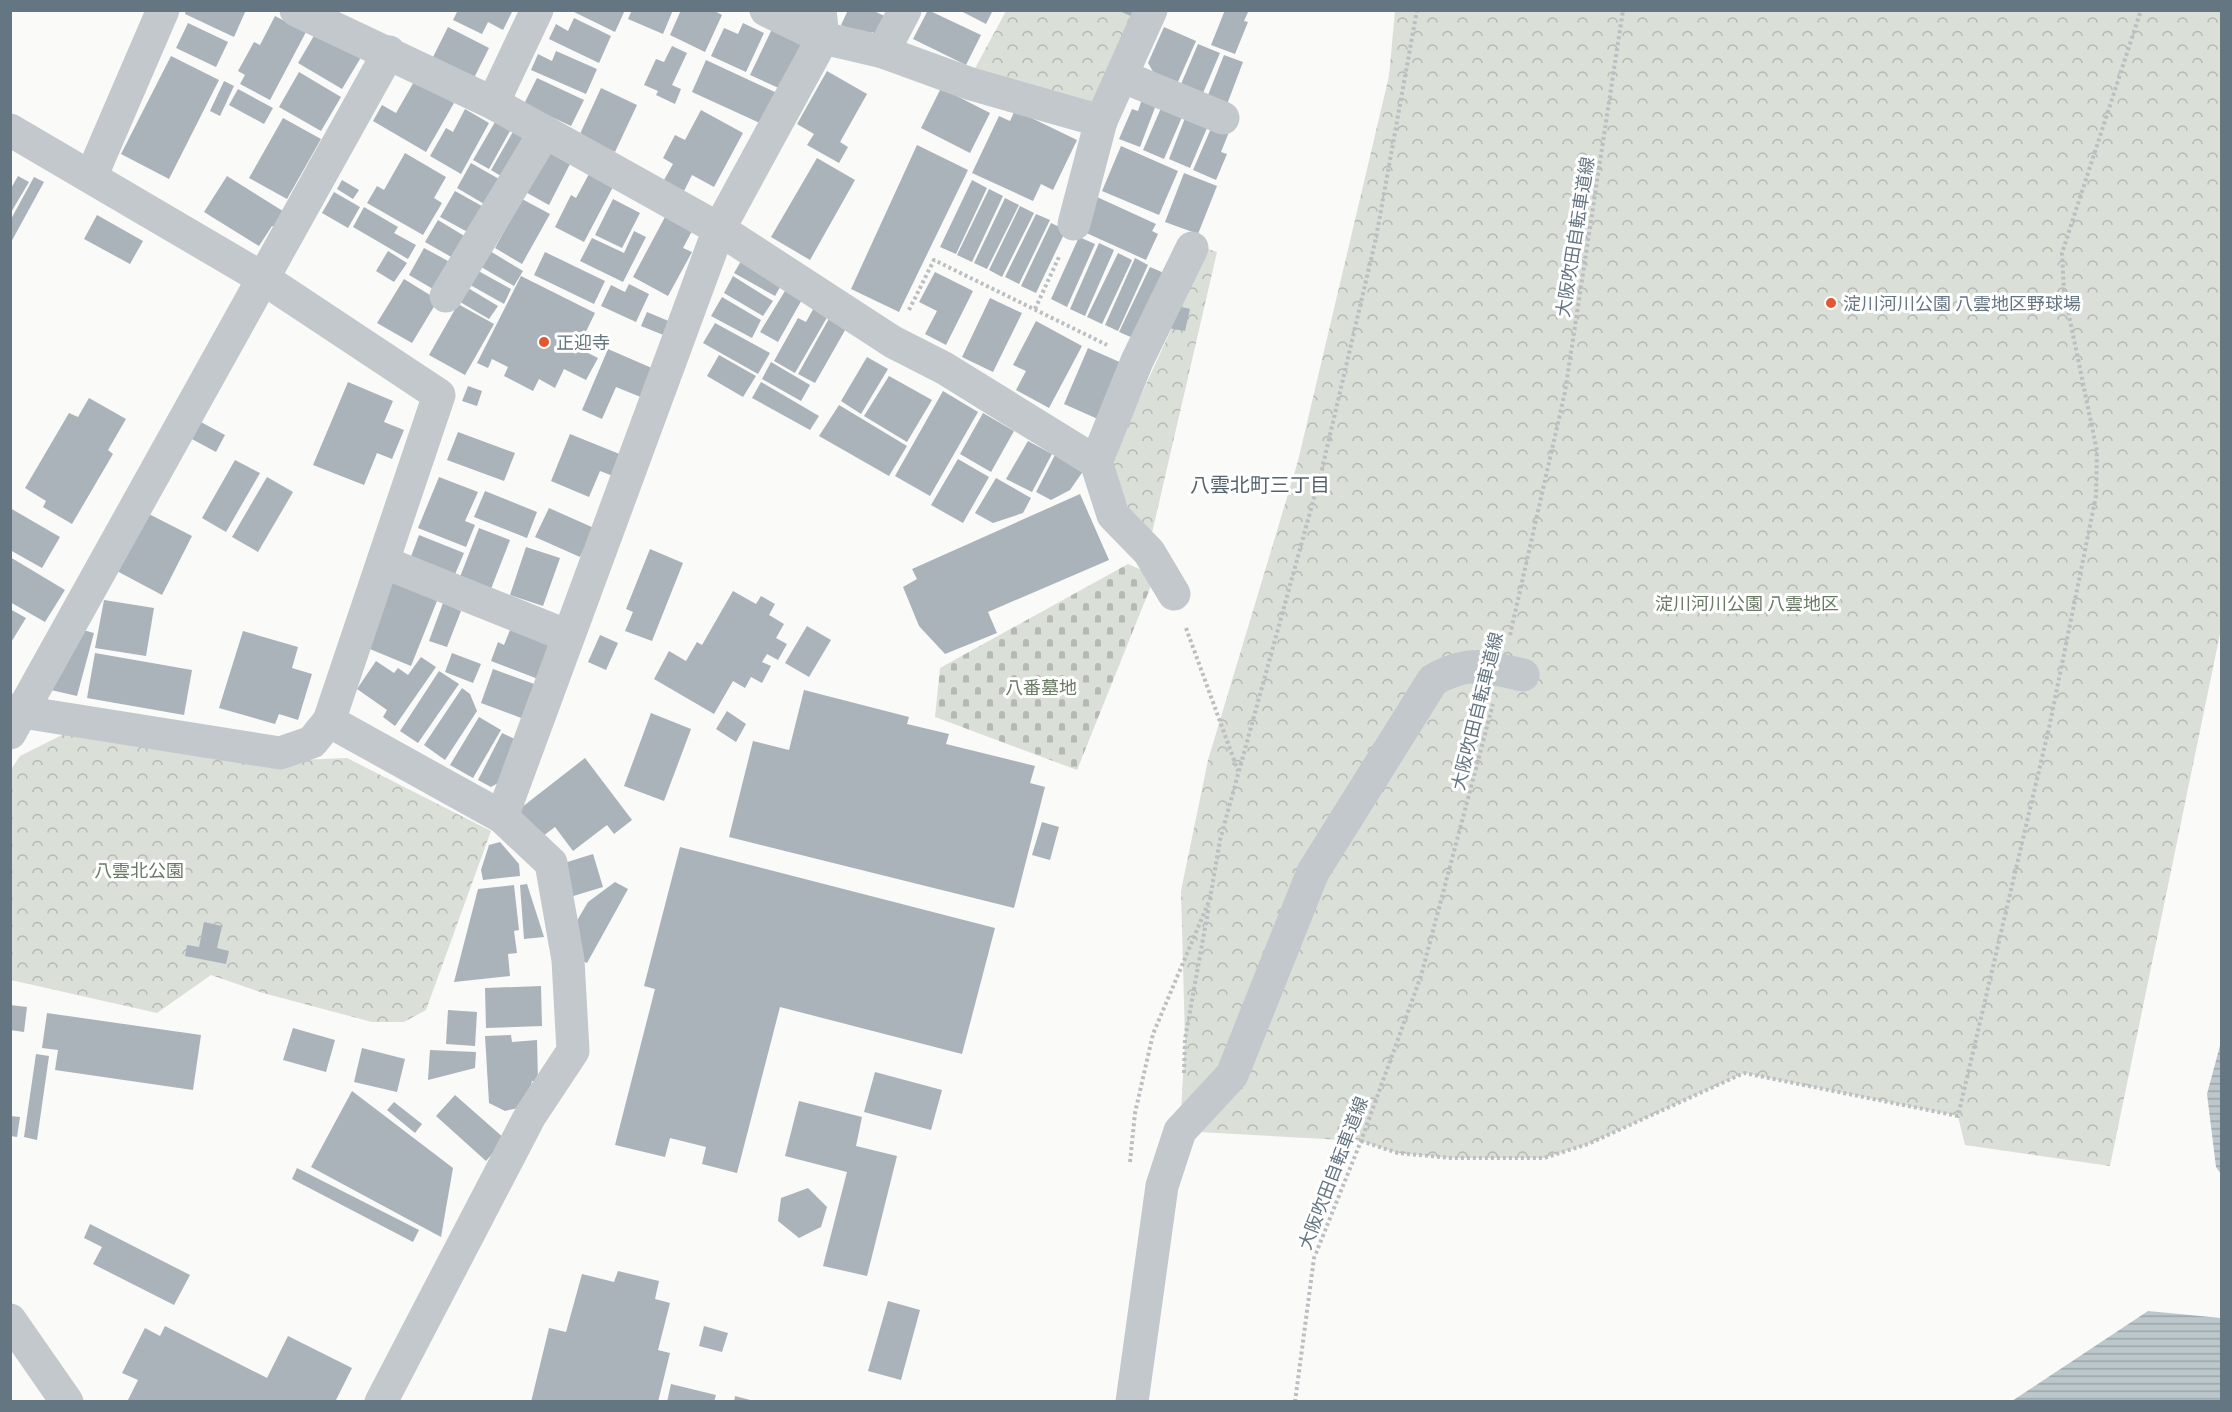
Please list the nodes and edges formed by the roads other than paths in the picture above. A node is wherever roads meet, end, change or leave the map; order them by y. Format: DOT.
graph roads {
  1 [pos="163,10"];
  2 [pos="296,10"];
  3 [pos="537,10"];
  4 [pos="766,10"];
  5 [pos="905,10"];
  6 [pos="1151,10"];
  7 [pos="345,20"];
  8 [pos="821,24"];
  9 [pos="389,52"];
  10 [pos="883,52"];
  11 [pos="1124,76"];
  12 [pos="493,103"];
  13 [pos="1223,118"];
  14 [pos="1101,121"];
  15 [pos="10,130"];
  16 [pos="545,132"];
  17 [pos="91,177"];
  18 [pos="1074,224"];
  19 [pos="719,229"];
  20 [pos="1192,248"];
  21 [pos="264,279"];
  22 [pos="446,296"];
  23 [pos="1096,462"];
  24 [pos="383,562"];
  25 [pos="1174,594"];
  26 [pos="568,636"];
  27 [pos="1513,673"];
  28 [pos="14,719"];
  29 [pos="329,721"];
  30 [pos="501,817"];
  31 [pos="10,1320"];
  32 [pos="67,1401"];
  33 [pos="381,1401"];
  34 [pos="1132,1401"];
  1 -- 17 [label="street"];
  2 -- 7 [label="street"];
  3 -- 12 [label="street"];
  4 -- 8 [label="street"];
  5 -- 10 [label="street"];
  6 -- 11 [label="street"];
  7 -- 9 [label="street"];
  8 -- 10 [label="street"];
  8 -- 19 [label="street"];
  9 -- 12 [label="street"];
  9 -- 21 [label="street"];
  10 -- 14 [label="street"];
  11 -- 13 [label="street"];
  11 -- 14 [label="street"];
  12 -- 16 [label="street"];
  14 -- 18 [label="street"];
  15 -- 17 [label="street"];
  16 -- 19 [label="street"];
  16 -- 22 [label="street"];
  17 -- 21 [label="street"];
  19 -- 23 [label="street"];
  19 -- 26 [label="street"];
  20 -- 23 [label="street"];
  21 -- 24 [label="street"];
  21 -- 28 [label="street"];
  23 -- 25 [label="street"];
  24 -- 26 [label="street"];
  24 -- 29 [label="street"];
  26 -- 30 [label="street"];
  27 -- 34 [label="street"];
  28 -- 29 [label="street"];
  29 -- 30 [label="street"];
  30 -- 33 [label="street"];
  31 -- 32 [label="street"];
}
